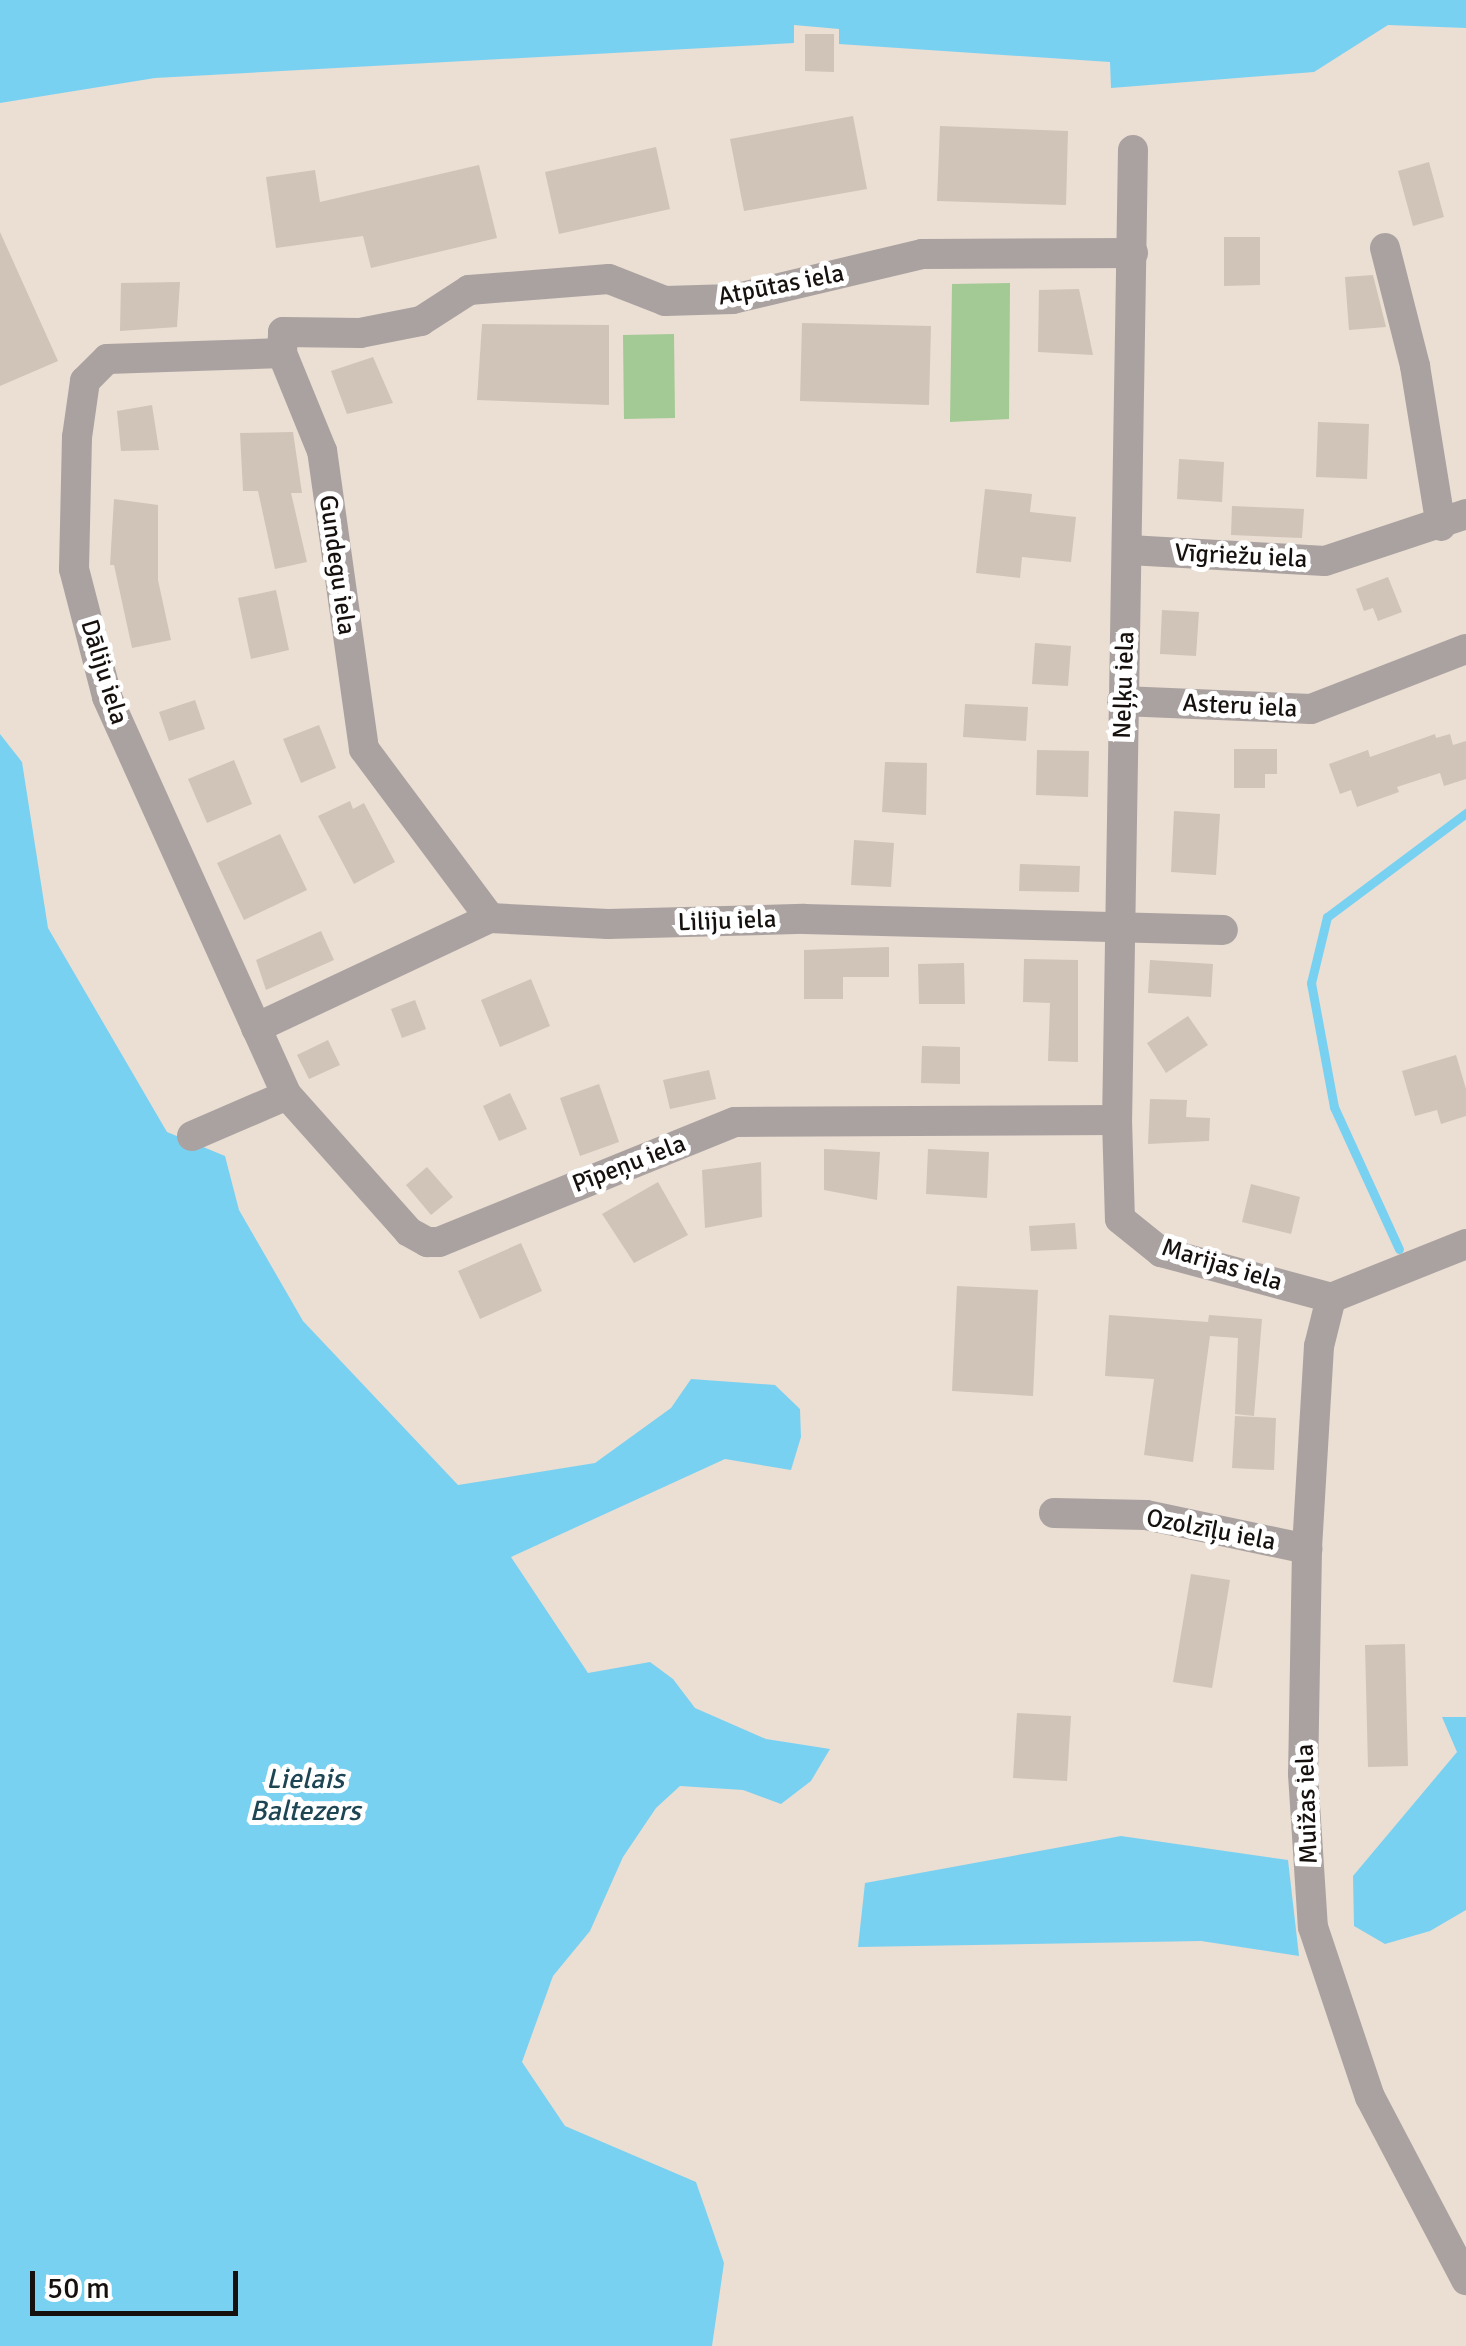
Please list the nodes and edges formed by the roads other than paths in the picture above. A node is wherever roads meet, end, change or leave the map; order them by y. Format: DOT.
graph roads {
  1 [pos="1134,150"];
  2 [pos="1384,248"];
  3 [pos="1133,252"];
  4 [pos="282,354"];
  5 [pos="1453,520"];
  6 [pos="1128,550"];
  7 [pos="1466,649"];
  8 [pos="1122,700"];
  9 [pos="490,918"];
  10 [pos="1120,926"];
  11 [pos="1223,930"];
  12 [pos="256,1028"];
  13 [pos="286,1095"];
  14 [pos="1117,1120"];
  15 [pos="192,1136"];
  16 [pos="1120,1219"];
  17 [pos="1466,1244"];
  18 [pos="1330,1298"];
  19 [pos="1054,1513"];
  20 [pos="1307,1549"];
  21 [pos="1466,2280"];
  1 -- 3 [label="street, Neļķu iela"];
  2 -- 5 [label="street"];
  3 -- 4 [label="street, Atpūtas iela"];
  3 -- 6 [label="street, Neļķu iela"];
  4 -- 9 [label="street, Gundegu iela"];
  4 -- 12 [label="street, Dāliju iela"];
  5 -- 6 [label="street, Vīgriežu iela"];
  6 -- 8 [label="street, Neļķu iela"];
  7 -- 8 [label="street, Asteru iela"];
  8 -- 10 [label="street, Neļķu iela"];
  9 -- 10 [label="street, Liliju iela"];
  9 -- 12 [label="street, Liliju iela"];
  10 -- 11 [label="street, Liliju iela"];
  10 -- 14 [label="street, Neļķu iela"];
  12 -- 13 [label="street, Pīpeņu iela"];
  13 -- 14 [label="street, Pīpeņu iela"];
  13 -- 15 [label="street"];
  14 -- 16 [label="street, Neļķu iela"];
  16 -- 18 [label="street, Marijas iela"];
  17 -- 18 [label="street"];
  18 -- 20 [label="street, Muižas iela"];
  19 -- 20 [label="street, Ozolzīļu iela"];
  20 -- 21 [label="street, Muižas iela"];
}
